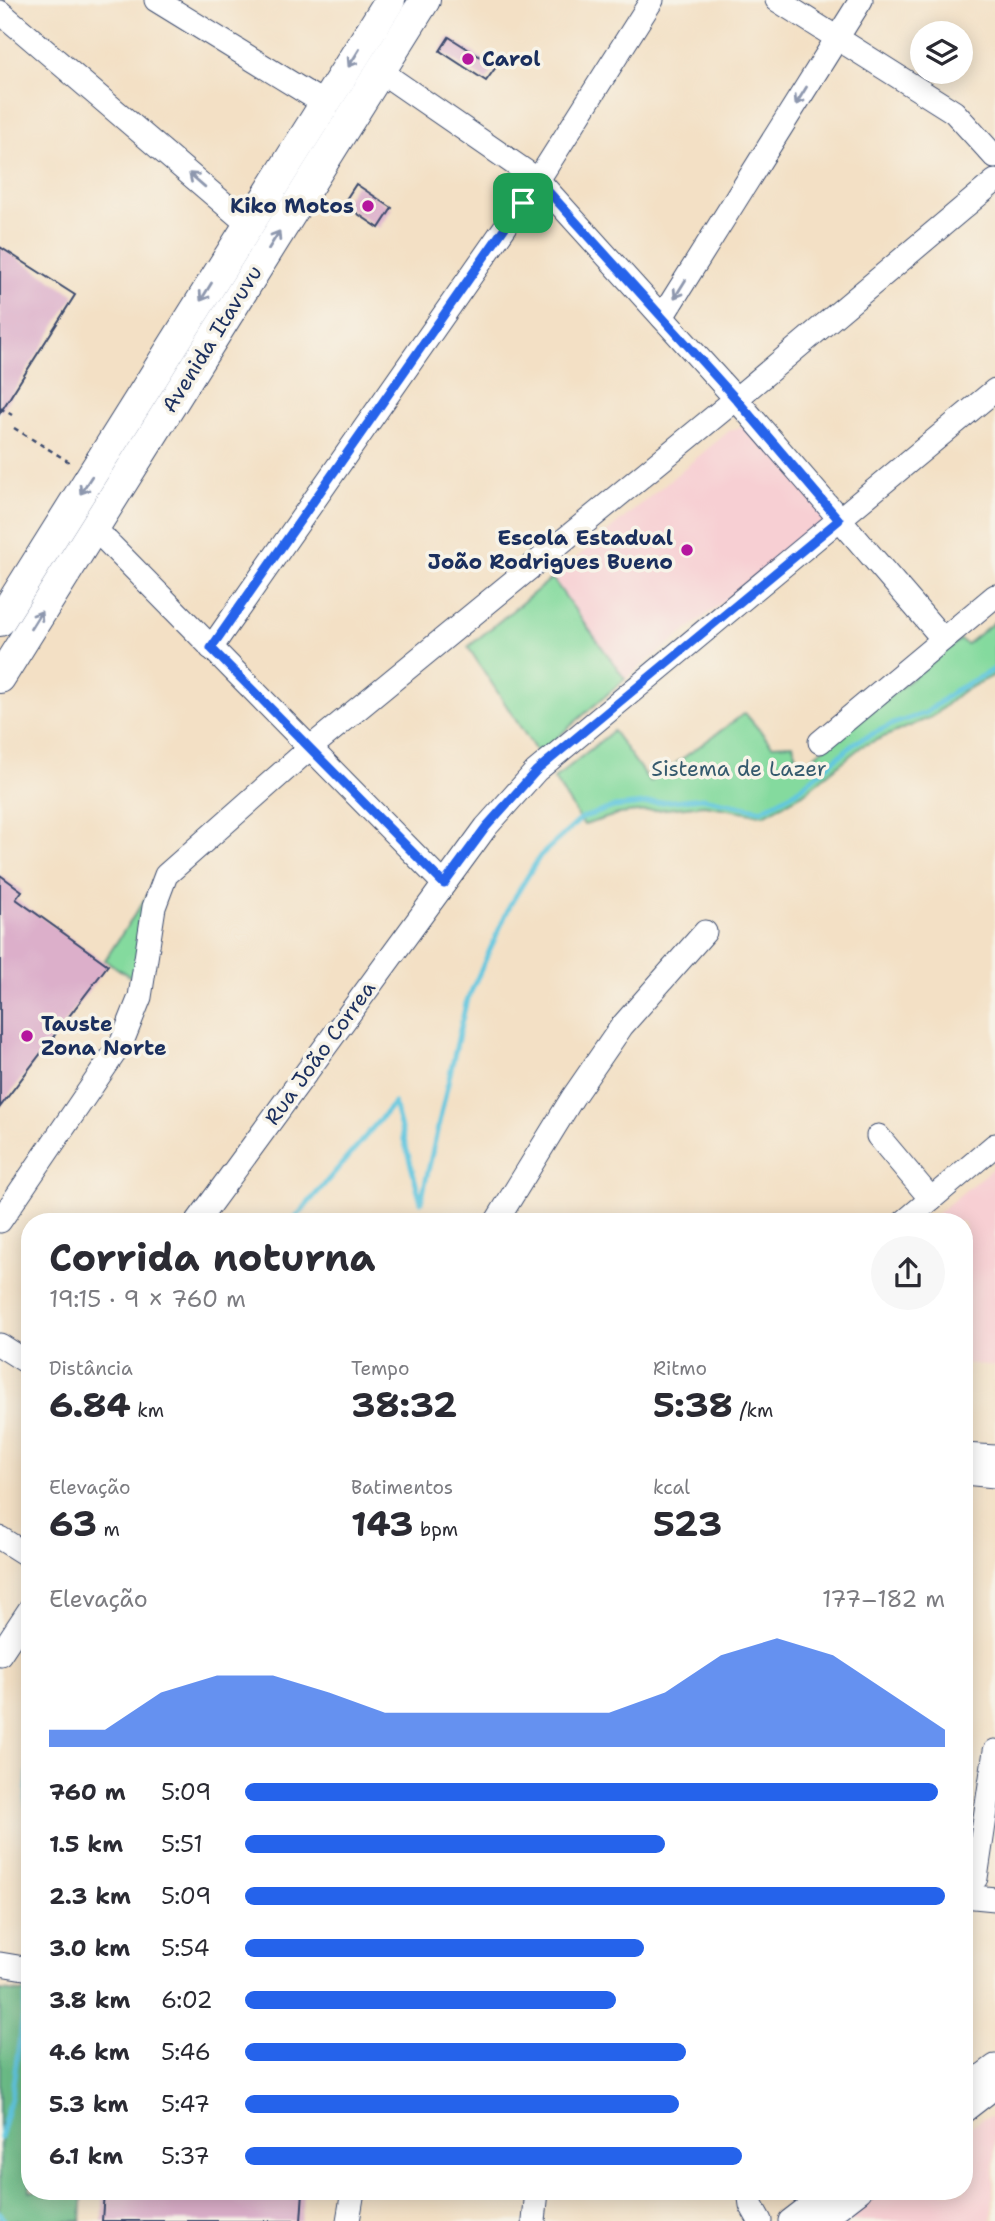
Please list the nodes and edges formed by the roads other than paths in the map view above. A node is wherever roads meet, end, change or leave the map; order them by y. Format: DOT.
graph roads {
  1 [pos="6,0"];
  2 [pos="156,0"];
  3 [pos="390,0"];
  4 [pos="425,0"];
  5 [pos="652,0"];
  6 [pos="777,0"];
  7 [pos="861,0"];
  8 [pos="0,10"];
  9 [pos="837,38"];
  10 [pos="380,71"];
  11 [pos="325,104"];
  12 [pos="995,157"];
  13 [pos="538,180"];
  14 [pos="995,181"];
  15 [pos="249,225"];
  16 [pos="662,317"];
  17 [pos="995,390"];
  18 [pos="736,399"];
  19 [pos="839,520"];
  20 [pos="94,528"];
  21 [pos="995,596"];
  22 [pos="2,615"];
  23 [pos="943,639"];
  24 [pos="211,648"];
  25 [pos="0,678"];
  26 [pos="820,742"];
  27 [pos="310,748"];
  28 [pos="444,884"];
  29 [pos="705,932"];
  30 [pos="878,1136"];
  31 [pos="995,1144"];
  32 [pos="931,1199"];
  33 [pos="204,1213"];
  34 [pos="502,1213"];
  35 [pos="915,1213"];
  36 [pos="0,1221"];
  37 [pos="0,1345"];
  38 [pos="21,1358"];
  39 [pos="973,1456"];
  40 [pos="995,1457"];
  41 [pos="973,1474"];
  42 [pos="995,1476"];
  43 [pos="0,1538"];
  44 [pos="21,1551"];
  45 [pos="21,1622"];
  46 [pos="0,1654"];
  47 [pos="995,1751"];
  48 [pos="975,1883"];
  49 [pos="995,1899"];
  50 [pos="995,2066"];
  51 [pos="973,2082"];
  52 [pos="995,2087"];
  53 [pos="973,2104"];
  54 [pos="352,2200"];
  55 [pos="536,2200"];
  56 [pos="746,2200"];
  57 [pos="750,2200"];
  58 [pos="817,2200"];
  59 [pos="848,2200"];
  60 [pos="348,2221"];
  61 [pos="534,2221"];
  62 [pos="739,2221"];
  63 [pos="760,2221"];
  64 [pos="790,2221"];
  65 [pos="821,2221"];
  1 -- 8 [label="street"];
  2 -- 11 [label="street"];
  3 -- 11 [label="main road, Avenida Itavuvu, one-way"];
  4 -- 10 [label="main road, Avenida Itavuvu"];
  5 -- 13 [label="street"];
  6 -- 9 [label="street"];
  7 -- 9 [label="street"];
  15 -- 8 [label="street, one-way"];
  9 -- 12 [label="street"];
  9 -- 16 [label="street, one-way"];
  10 -- 13 [label="street"];
  20 -- 10 [label="main road, Avenida Itavuvu, one-way"];
  11 -- 15 [label="main road, Avenida Itavuvu"];
  13 -- 16 [label="street"];
  13 -- 24 [label="street"];
  14 -- 18 [label="street"];
  15 -- 22 [label="main road, Avenida Itavuvu, one-way"];
  16 -- 18 [label="street"];
  17 -- 19 [label="street, Rua João Correa"];
  18 -- 19 [label="street"];
  18 -- 27 [label="street"];
  19 -- 23 [label="street"];
  19 -- 28 [label="street, Rua João Correa"];
  20 -- 24 [label="street"];
  25 -- 20 [label="main road, Avenida Itavuvu, one-way"];
  21 -- 23 [label="street"];
  23 -- 26 [label="street"];
  24 -- 27 [label="street"];
  27 -- 28 [label="street"];
  27 -- 36 [label="street"];
  28 -- 33 [label="street, Rua João Correa"];
  29 -- 34 [label="street"];
  30 -- 32 [label="street"];
  31 -- 32 [label="street"];
  32 -- 35 [label="street"];
  37 -- 38 [label="street"];
  39 -- 40 [label="street"];
  41 -- 42 [label="street"];
  43 -- 44 [label="street"];
  45 -- 46 [label="street"];
  47 -- 48 [label="street"];
  48 -- 49 [label="street"];
  50 -- 51 [label="street"];
  52 -- 53 [label="street"];
  54 -- 60 [label="street"];
  55 -- 61 [label="street"];
  56 -- 62 [label="street"];
  57 -- 63 [label="street"];
  58 -- 64 [label="street"];
  59 -- 65 [label="street"];
}
